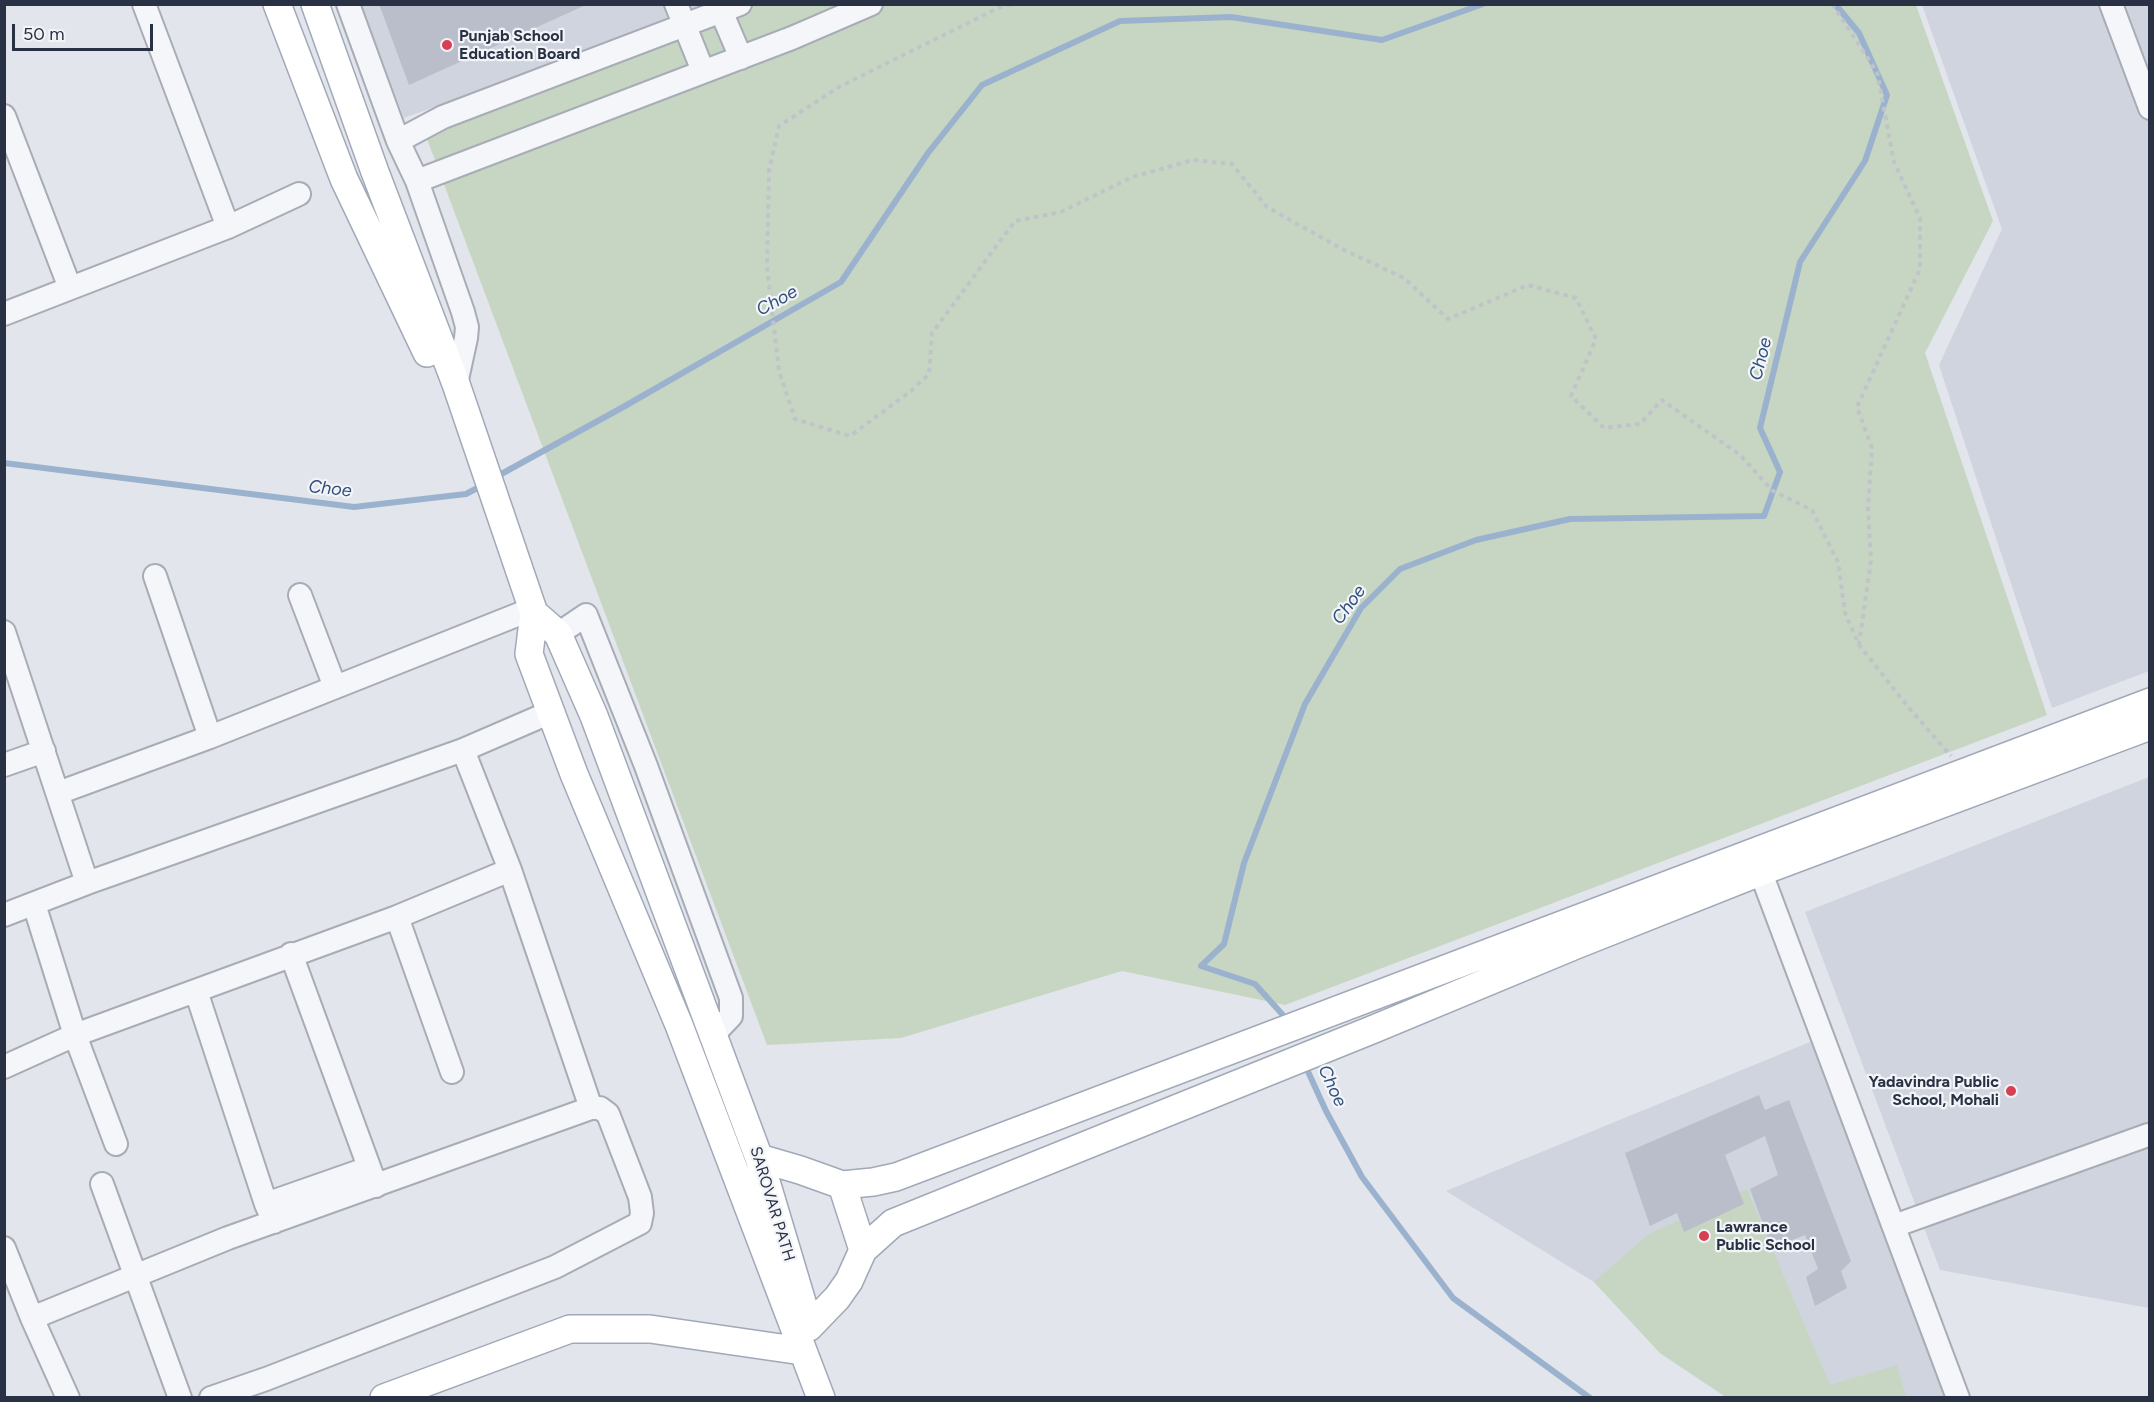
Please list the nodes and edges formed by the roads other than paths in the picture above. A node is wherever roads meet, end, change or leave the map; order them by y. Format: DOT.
graph roads {
  1 [pos="144,4"];
  2 [pos="277,4"];
  3 [pos="315,4"];
  4 [pos="348,4"];
  5 [pos="676,4"];
  6 [pos="871,4"];
  7 [pos="2111,4"];
  8 [pos="726,7"];
  9 [pos="686,27"];
  10 [pos="741,57"];
  11 [pos="703,71"];
  12 [pos="2150,108"];
  13 [pos="4,116"];
  14 [pos="398,141"];
  15 [pos="417,181"];
  16 [pos="299,194"];
  17 [pos="228,227"];
  18 [pos="70,288"];
  19 [pos="4,314"];
  20 [pos="458,393"];
  21 [pos="155,576"];
  22 [pos="300,595"];
  23 [pos="533,611"];
  24 [pos="4,632"];
  25 [pos="335,687"];
  26 [pos="2150,702"];
  27 [pos="551,712"];
  28 [pos="2150,726"];
  29 [pos="210,736"];
  30 [pos="463,750"];
  31 [pos="44,751"];
  32 [pos="4,765"];
  33 [pos="58,793"];
  34 [pos="1757,863"];
  35 [pos="510,870"];
  36 [pos="87,883"];
  37 [pos="34,904"];
  38 [pos="4,915"];
  39 [pos="397,917"];
  40 [pos="291,954"];
  41 [pos="1490,967"];
  42 [pos="196,991"];
  43 [pos="75,1035"];
  44 [pos="1250,1043"];
  45 [pos="4,1066"];
  46 [pos="452,1072"];
  47 [pos="1262,1073"];
  48 [pos="591,1108"];
  49 [pos="2148,1135"];
  50 [pos="116,1144"];
  51 [pos="759,1158"];
  52 [pos="372,1177"];
  53 [pos="102,1184"];
  54 [pos="842,1185"];
  55 [pos="270,1213"];
  56 [pos="1894,1226"];
  57 [pos="4,1248"];
  58 [pos="863,1250"];
  59 [pos="135,1275"];
  60 [pos="32,1318"];
  61 [pos="805,1339"];
  62 [pos="68,1398"];
  63 [pos="180,1398"];
  64 [pos="211,1398"];
  65 [pos="384,1398"];
  66 [pos="821,1398"];
  67 [pos="837,1398"];
  68 [pos="1958,1398"];
  1 -- 17 [label="street"];
  2 -- 20 [label="main road"];
  3 -- 20 [label="main road"];
  4 -- 14 [label="street"];
  5 -- 9 [label="street"];
  6 -- 10 [label="street"];
  7 -- 12 [label="street"];
  8 -- 9 [label="street"];
  8 -- 10 [label="street"];
  9 -- 11 [label="street"];
  9 -- 14 [label="street"];
  10 -- 11 [label="street"];
  11 -- 15 [label="street"];
  13 -- 18 [label="street"];
  14 -- 15 [label="street"];
  15 -- 20 [label="street"];
  16 -- 17 [label="street"];
  17 -- 18 [label="street"];
  18 -- 19 [label="street"];
  20 -- 23 [label="main road"];
  21 -- 29 [label="street"];
  22 -- 25 [label="street"];
  23 -- 25 [label="street"];
  23 -- 27 [label="main road"];
  23 -- 51 [label="main road, SAROVAR PATH"];
  24 -- 31 [label="street"];
  25 -- 29 [label="street"];
  26 -- 34 [label="main road"];
  27 -- 30 [label="street"];
  27 -- 61 [label="main road"];
  28 -- 34 [label="main road"];
  29 -- 33 [label="street"];
  30 -- 35 [label="street"];
  30 -- 36 [label="street"];
  31 -- 32 [label="street"];
  31 -- 33 [label="street"];
  33 -- 36 [label="street"];
  34 -- 41 [label="main road"];
  34 -- 56 [label="street"];
  35 -- 39 [label="street"];
  35 -- 48 [label="street"];
  36 -- 37 [label="street"];
  37 -- 38 [label="street"];
  37 -- 43 [label="street"];
  39 -- 40 [label="street"];
  39 -- 46 [label="street"];
  40 -- 42 [label="street"];
  40 -- 52 [label="street"];
  41 -- 44 [label="main road"];
  41 -- 47 [label="main road"];
  42 -- 43 [label="street"];
  42 -- 55 [label="street"];
  43 -- 45 [label="street"];
  43 -- 50 [label="street"];
  44 -- 47 [label="main road"];
  44 -- 54 [label="main road"];
  47 -- 58 [label="main road"];
  48 -- 52 [label="street"];
  48 -- 64 [label="street"];
  49 -- 56 [label="street"];
  51 -- 54 [label="main road"];
  51 -- 61 [label="main road, SAROVAR PATH"];
  52 -- 55 [label="street"];
  53 -- 59 [label="street"];
  54 -- 58 [label="main road"];
  55 -- 59 [label="street"];
  56 -- 68 [label="street"];
  57 -- 60 [label="street"];
  58 -- 61 [label="main road"];
  59 -- 60 [label="street"];
  59 -- 63 [label="street"];
  60 -- 62 [label="street"];
  61 -- 65 [label="main road"];
  61 -- 66 [label="main road"];
  61 -- 67 [label="main road, SAROVAR PATH"];
}
